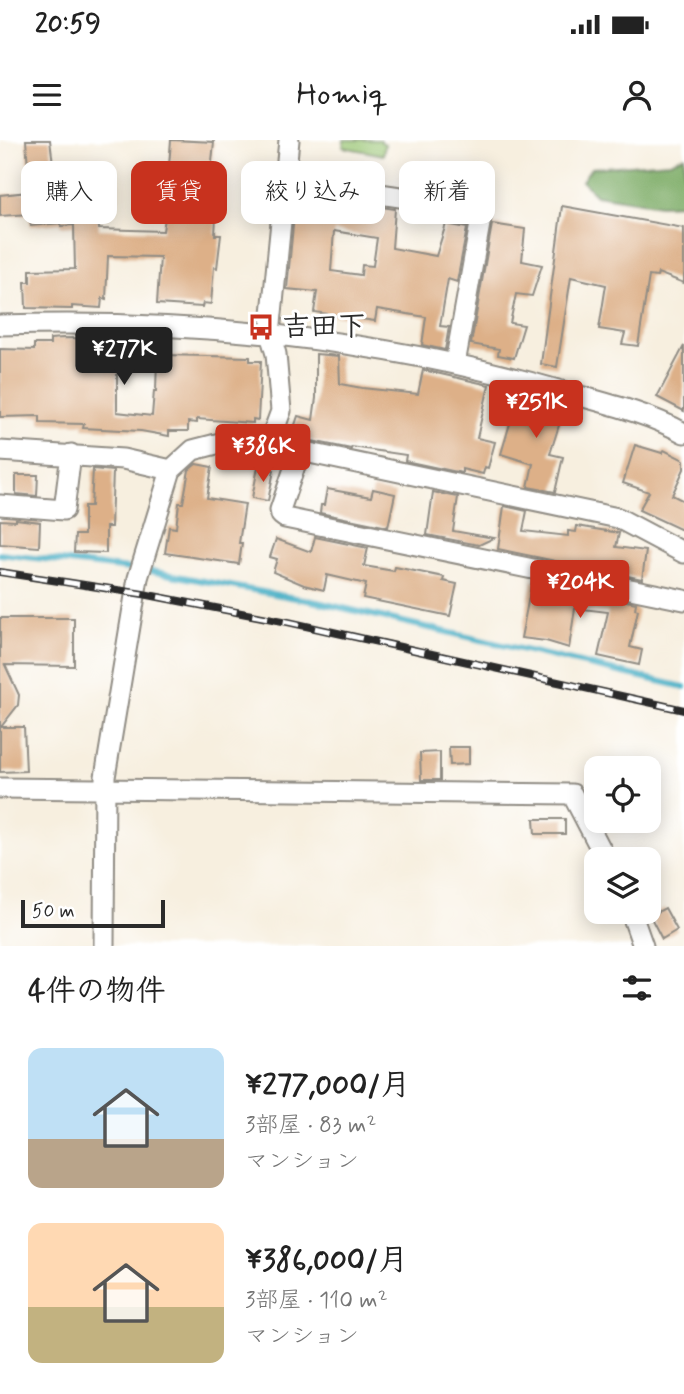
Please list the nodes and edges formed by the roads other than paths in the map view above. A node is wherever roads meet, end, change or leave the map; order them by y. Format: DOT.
graph roads {
  1 [pos="289,140"];
  2 [pos="286,161"];
  3 [pos="385,195"];
  4 [pos="280,224"];
  5 [pos="0,325"];
  6 [pos="270,334"];
  7 [pos="455,364"];
  8 [pos="684,433"];
  9 [pos="271,438"];
  10 [pos="0,451"];
  11 [pos="300,451"];
  12 [pos="71,454"];
  13 [pos="171,470"];
  14 [pos="0,505"];
  15 [pos="684,553"];
  16 [pos="684,600"];
  17 [pos="0,788"];
  18 [pos="105,789"];
  19 [pos="600,847"];
  20 [pos="635,924"];
  21 [pos="104,946"];
  22 [pos="643,946"];
  1 -- 2 [label="street"];
  3 -- 7 [label="street"];
  4 -- 6 [label="street"];
  5 -- 6 [label="street"];
  6 -- 7 [label="street"];
  6 -- 9 [label="street"];
  7 -- 8 [label="street"];
  9 -- 11 [label="street"];
  9 -- 13 [label="street"];
  10 -- 12 [label="street"];
  11 -- 15 [label="street"];
  11 -- 16 [label="street"];
  12 -- 13 [label="street"];
  12 -- 14 [label="street"];
  13 -- 18 [label="street"];
  17 -- 18 [label="street"];
  18 -- 19 [label="street"];
  18 -- 21 [label="street"];
  20 -- 22 [label="street"];
}
